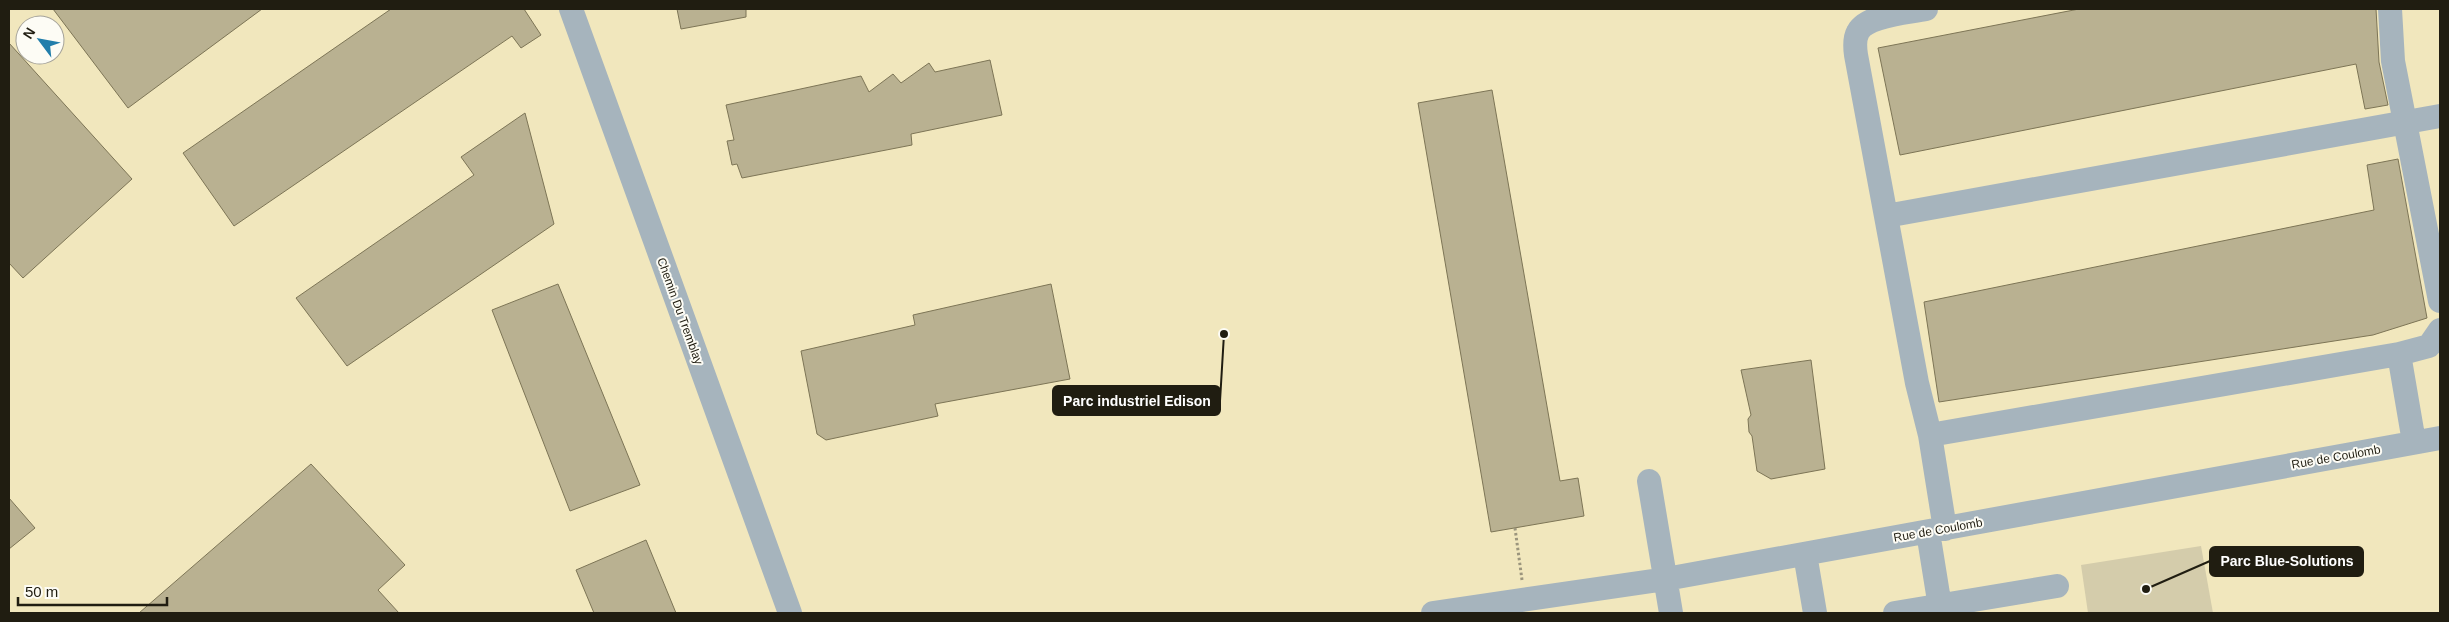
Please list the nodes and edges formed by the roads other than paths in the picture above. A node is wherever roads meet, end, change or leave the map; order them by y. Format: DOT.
graph roads {
  1 [pos="571,9"];
  2 [pos="1926,9"];
  3 [pos="2390,9"];
  4 [pos="2440,116"];
  5 [pos="2404,122"];
  6 [pos="1886,216"];
  7 [pos="2440,301"];
  8 [pos="2440,330"];
  9 [pos="2399,354"];
  10 [pos="1930,434"];
  11 [pos="2440,438"];
  12 [pos="2414,442"];
  13 [pos="1649,481"];
  14 [pos="1936,531"];
  15 [pos="1806,554"];
  16 [pos="1666,579"];
  17 [pos="2057,586"];
  18 [pos="1940,609"];
  19 [pos="790,613"];
  20 [pos="1434,613"];
  21 [pos="1672,613"];
  22 [pos="1815,613"];
  23 [pos="1895,613"];
  1 -- 19 [label="street, Chemin Du Tremblay"];
  2 -- 6 [label="street"];
  3 -- 5 [label="street"];
  4 -- 5 [label="street"];
  5 -- 6 [label="street"];
  5 -- 7 [label="street"];
  6 -- 10 [label="street"];
  8 -- 9 [label="street"];
  9 -- 10 [label="street"];
  9 -- 12 [label="street"];
  10 -- 14 [label="street"];
  11 -- 12 [label="street, Rue de Coulomb"];
  12 -- 14 [label="street, Rue de Coulomb"];
  13 -- 16 [label="street"];
  14 -- 15 [label="street, Rue de Coulomb"];
  14 -- 18 [label="street"];
  15 -- 16 [label="street, Rue de Coulomb"];
  15 -- 22 [label="street"];
  16 -- 20 [label="street, Rue de Coulomb"];
  16 -- 21 [label="street"];
  17 -- 18 [label="street"];
  18 -- 23 [label="street"];
}
